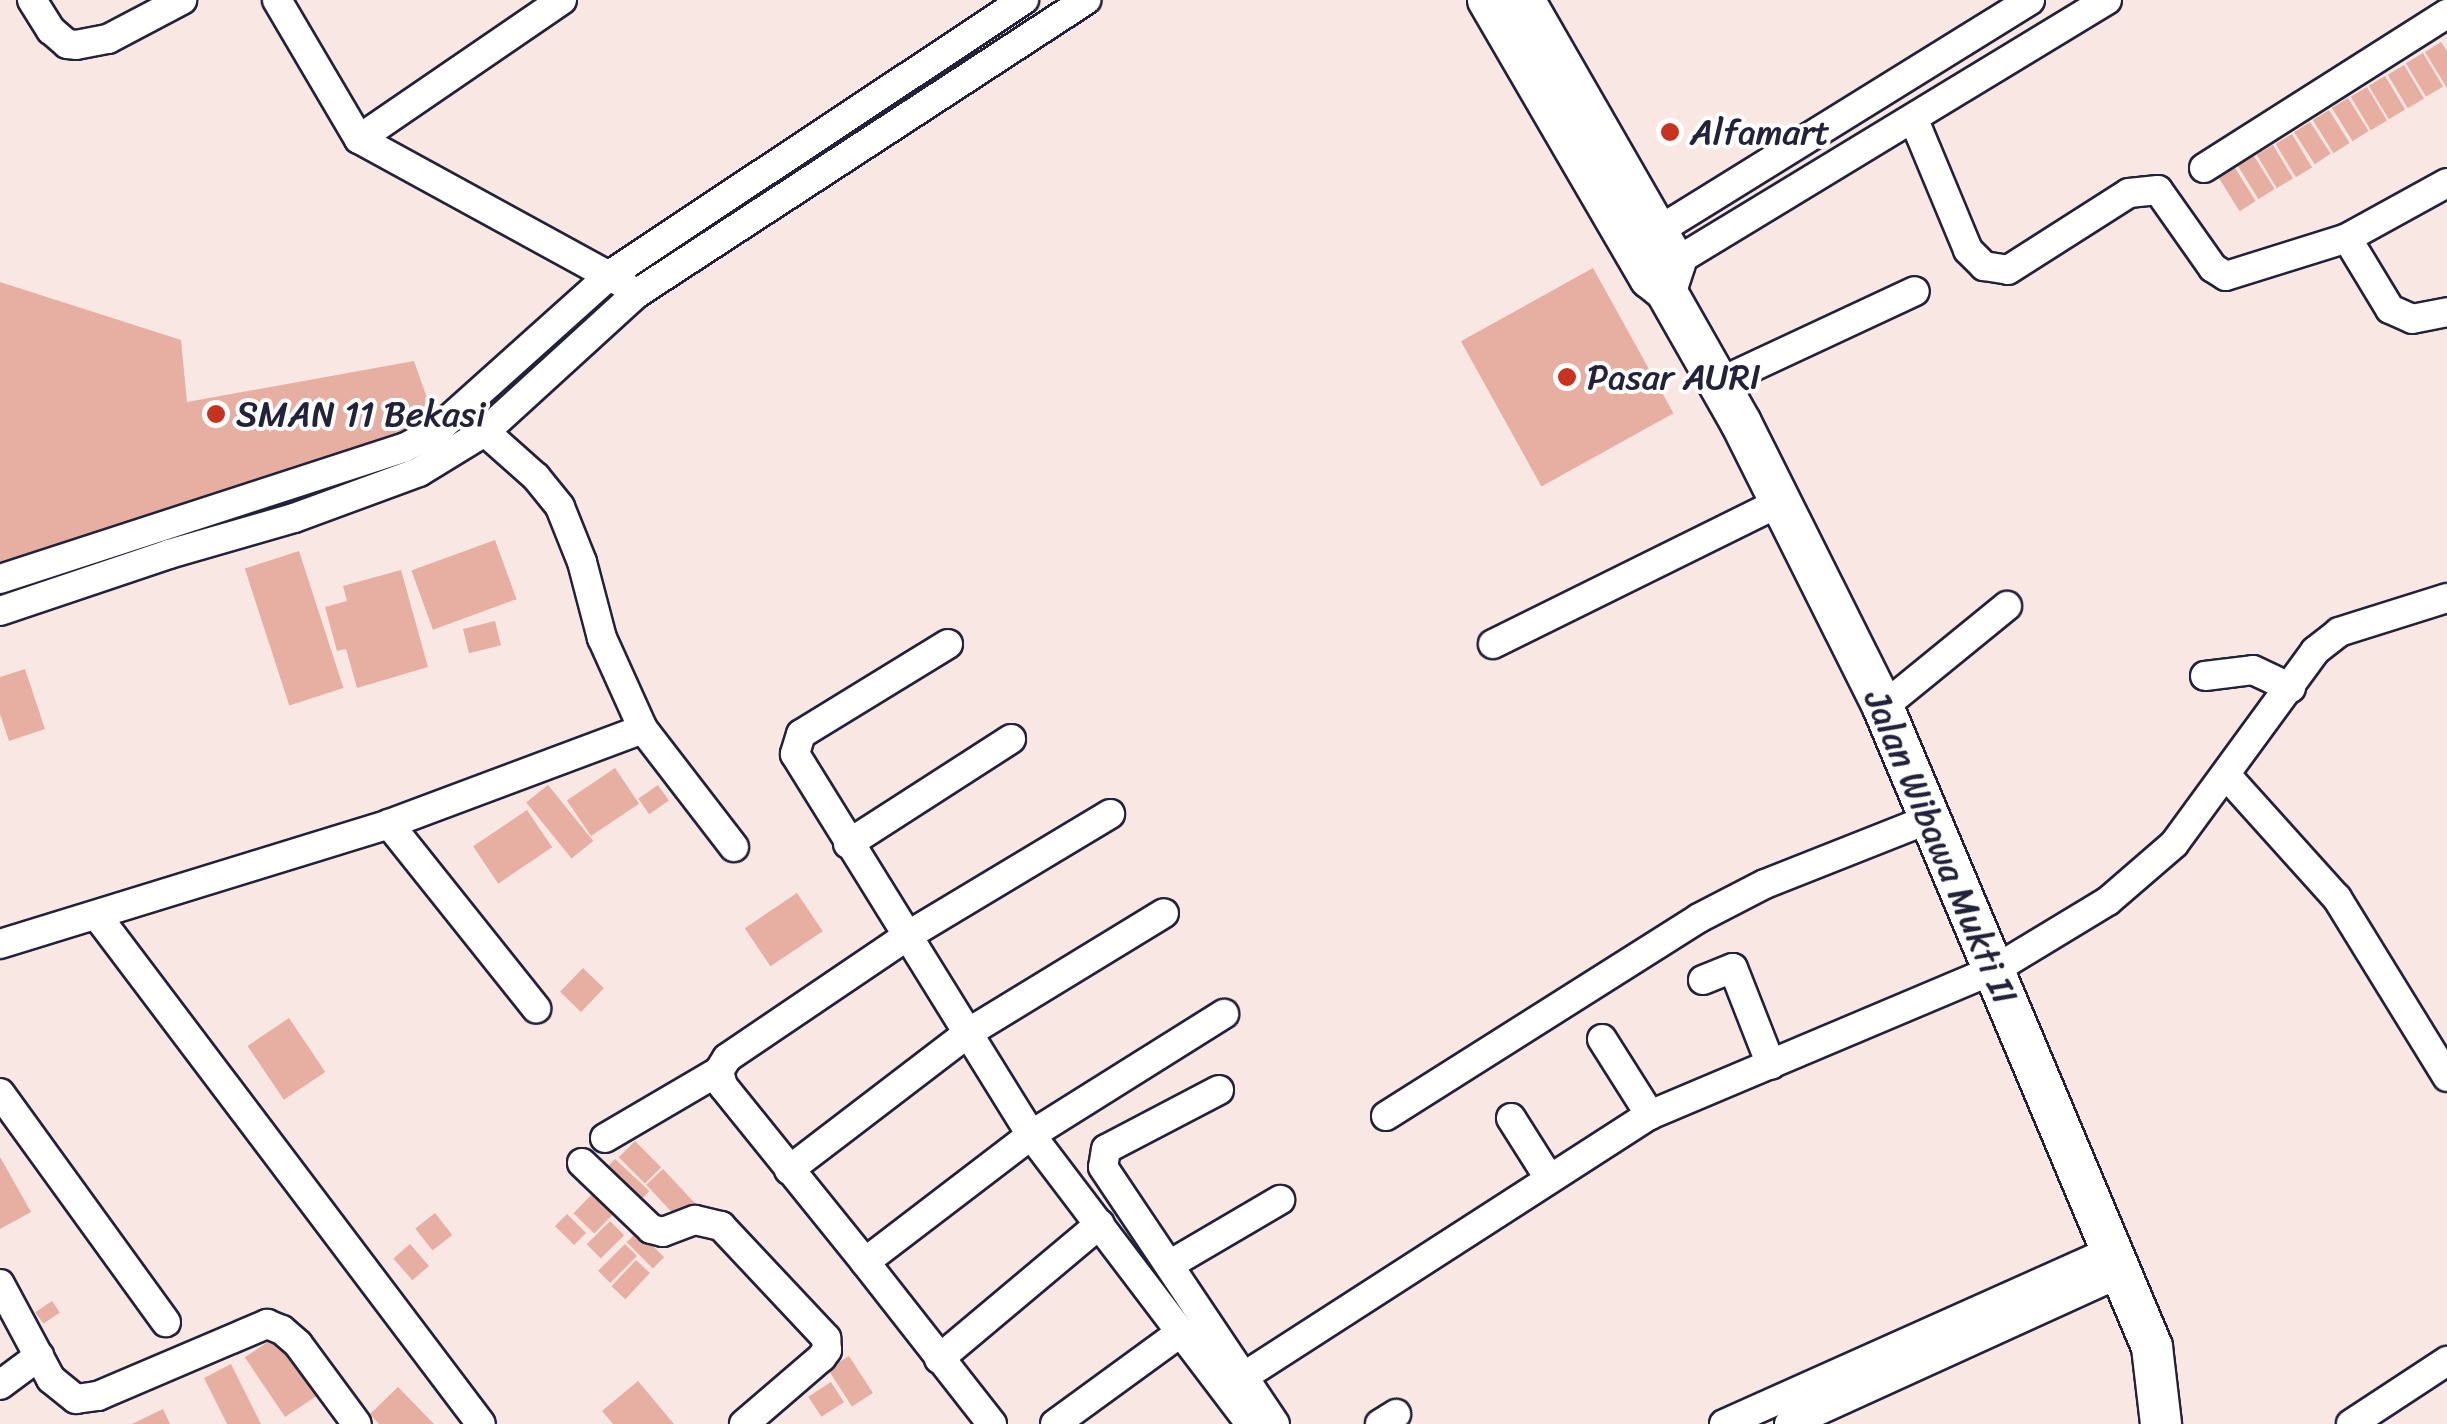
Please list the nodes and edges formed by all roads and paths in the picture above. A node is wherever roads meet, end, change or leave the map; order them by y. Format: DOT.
graph roads {
  1 [pos="32,0"];
  2 [pos="182,0"];
  3 [pos="277,0"];
  4 [pos="562,0"];
  5 [pos="1024,0"];
  6 [pos="1488,0"];
  7 [pos="1524,0"];
  8 [pos="2030,0"];
  9 [pos="2106,0"];
  10 [pos="1071,4"];
  11 [pos="2447,14"];
  12 [pos="1914,120"];
  13 [pos="360,138"];
  14 [pos="1781,158"];
  15 [pos="2204,168"];
  16 [pos="2447,183"];
  17 [pos="1798,189"];
  18 [pos="2348,238"];
  19 [pos="1656,262"];
  20 [pos="611,274"];
  21 [pos="1915,291"];
  22 [pos="636,294"];
  23 [pos="2447,312"];
  24 [pos="1718,383"];
  25 [pos="460,412"];
  26 [pos="486,431"];
  27 [pos="1782,501"];
  28 [pos="166,542"];
  29 [pos="0,579"];
  30 [pos="2447,598"];
  31 [pos="2007,606"];
  32 [pos="0,611"];
  33 [pos="948,644"];
  34 [pos="1493,644"];
  35 [pos="2205,676"];
  36 [pos="2291,688"];
  37 [pos="1883,707"];
  38 [pos="643,729"];
  39 [pos="1011,739"];
  40 [pos="2227,776"];
  41 [pos="1110,814"];
  42 [pos="1932,818"];
  43 [pos="388,824"];
  44 [pos="848,844"];
  45 [pos="734,847"];
  46 [pos="1164,913"];
  47 [pos="98,917"];
  48 [pos="907,936"];
  49 [pos="7,945"];
  50 [pos="1994,970"];
  51 [pos="1703,980"];
  52 [pos="536,1008"];
  53 [pos="1224,1014"];
  54 [pos="970,1032"];
  55 [pos="1602,1039"];
  56 [pos="1771,1065"];
  57 [pos="718,1071"];
  58 [pos="2447,1077"];
  59 [pos="1219,1090"];
  60 [pos="0,1093"];
  61 [pos="1386,1116"];
  62 [pos="1650,1116"];
  63 [pos="1511,1118"];
  64 [pos="1031,1134"];
  65 [pos="606,1138"];
  66 [pos="582,1163"];
  67 [pos="788,1170"];
  68 [pos="1549,1178"];
  69 [pos="1280,1200"];
  70 [pos="1100,1224"];
  71 [pos="2117,1261"];
  72 [pos="865,1262"];
  73 [pos="1169,1265"];
  74 [pos="0,1284"];
  75 [pos="166,1322"];
  76 [pos="1181,1332"];
  77 [pos="40,1356"];
  78 [pos="939,1359"];
  79 [pos="2447,1361"];
  80 [pos="1243,1378"];
  81 [pos="0,1385"];
  82 [pos="1830,1391"];
  83 [pos="357,1424"];
  84 [pos="481,1424"];
  85 [pos="744,1424"];
  86 [pos="992,1424"];
  87 [pos="1055,1424"];
  88 [pos="1250,1424"];
  89 [pos="1275,1424"];
  90 [pos="1724,1424"];
  91 [pos="1790,1424"];
  92 [pos="2161,1424"];
  93 [pos="2351,1424"];
  1 -- 2 [label="street"];
  3 -- 13 [label="street"];
  4 -- 13 [label="street"];
  5 -- 20 [label="street"];
  6 -- 19 [label="main road, Jalan Wibawa Mukti II"];
  7 -- 19 [label="main road, Jalan Wibawa Mukti II"];
  8 -- 14 [label="street"];
  9 -- 12 [label="street"];
  10 -- 22 [label="street"];
  11 -- 15 [label="street"];
  12 -- 17 [label="street"];
  12 -- 18 [label="street"];
  13 -- 20 [label="street"];
  14 -- 17 [label="street"];
  14 -- 19 [label="street"];
  16 -- 18 [label="street"];
  17 -- 19 [label="street"];
  18 -- 23 [label="street"];
  19 -- 24 [label="main road, Jalan Wibawa Mukti II"];
  20 -- 22 [label="street"];
  20 -- 25 [label="street"];
  21 -- 24 [label="street"];
  22 -- 26 [label="street"];
  24 -- 27 [label="main road, Jalan Wibawa Mukti II"];
  25 -- 26 [label="street"];
  25 -- 28 [label="street"];
  26 -- 28 [label="street"];
  26 -- 38 [label="street"];
  27 -- 34 [label="street"];
  27 -- 37 [label="main road, Jalan Wibawa Mukti II"];
  28 -- 29 [label="street"];
  28 -- 32 [label="street"];
  30 -- 36 [label="street"];
  31 -- 37 [label="street"];
  33 -- 44 [label="street"];
  35 -- 36 [label="street"];
  36 -- 40 [label="street"];
  37 -- 42 [label="main road, Jalan Wibawa Mukti II"];
  38 -- 43 [label="street"];
  38 -- 45 [label="street"];
  39 -- 44 [label="street"];
  40 -- 50 [label="street"];
  40 -- 58 [label="street"];
  41 -- 48 [label="street"];
  42 -- 50 [label="main road, Jalan Wibawa Mukti II"];
  42 -- 61 [label="street"];
  43 -- 47 [label="street"];
  43 -- 52 [label="street"];
  44 -- 48 [label="street"];
  46 -- 54 [label="street"];
  47 -- 49 [label="street"];
  47 -- 84 [label="street"];
  48 -- 54 [label="street"];
  48 -- 57 [label="street"];
  50 -- 56 [label="street"];
  50 -- 71 [label="main road, Jalan Wibawa Mukti II"];
  51 -- 56 [label="street"];
  53 -- 64 [label="street"];
  54 -- 64 [label="street"];
  54 -- 67 [label="street"];
  55 -- 62 [label="street"];
  56 -- 62 [label="street"];
  57 -- 65 [label="street"];
  57 -- 67 [label="street"];
  59 -- 73 [label="street"];
  60 -- 75 [label="street"];
  62 -- 68 [label="street"];
  63 -- 68 [label="street"];
  64 -- 70 [label="street"];
  64 -- 72 [label="street"];
  66 -- 85 [label="street"];
  67 -- 72 [label="street"];
  68 -- 80 [label="street"];
  69 -- 73 [label="street"];
  70 -- 76 [label="street"];
  70 -- 78 [label="street"];
  71 -- 82 [label="street"];
  71 -- 92 [label="main road, Jalan Wibawa Mukti II"];
  72 -- 78 [label="street"];
  73 -- 80 [label="street"];
  74 -- 77 [label="street"];
  76 -- 87 [label="street"];
  76 -- 88 [label="street"];
  77 -- 81 [label="street"];
  77 -- 83 [label="street"];
  78 -- 86 [label="street"];
  79 -- 93 [label="street"];
  80 -- 89 [label="street"];
  82 -- 90 [label="street"];
  82 -- 91 [label="street"];
}
